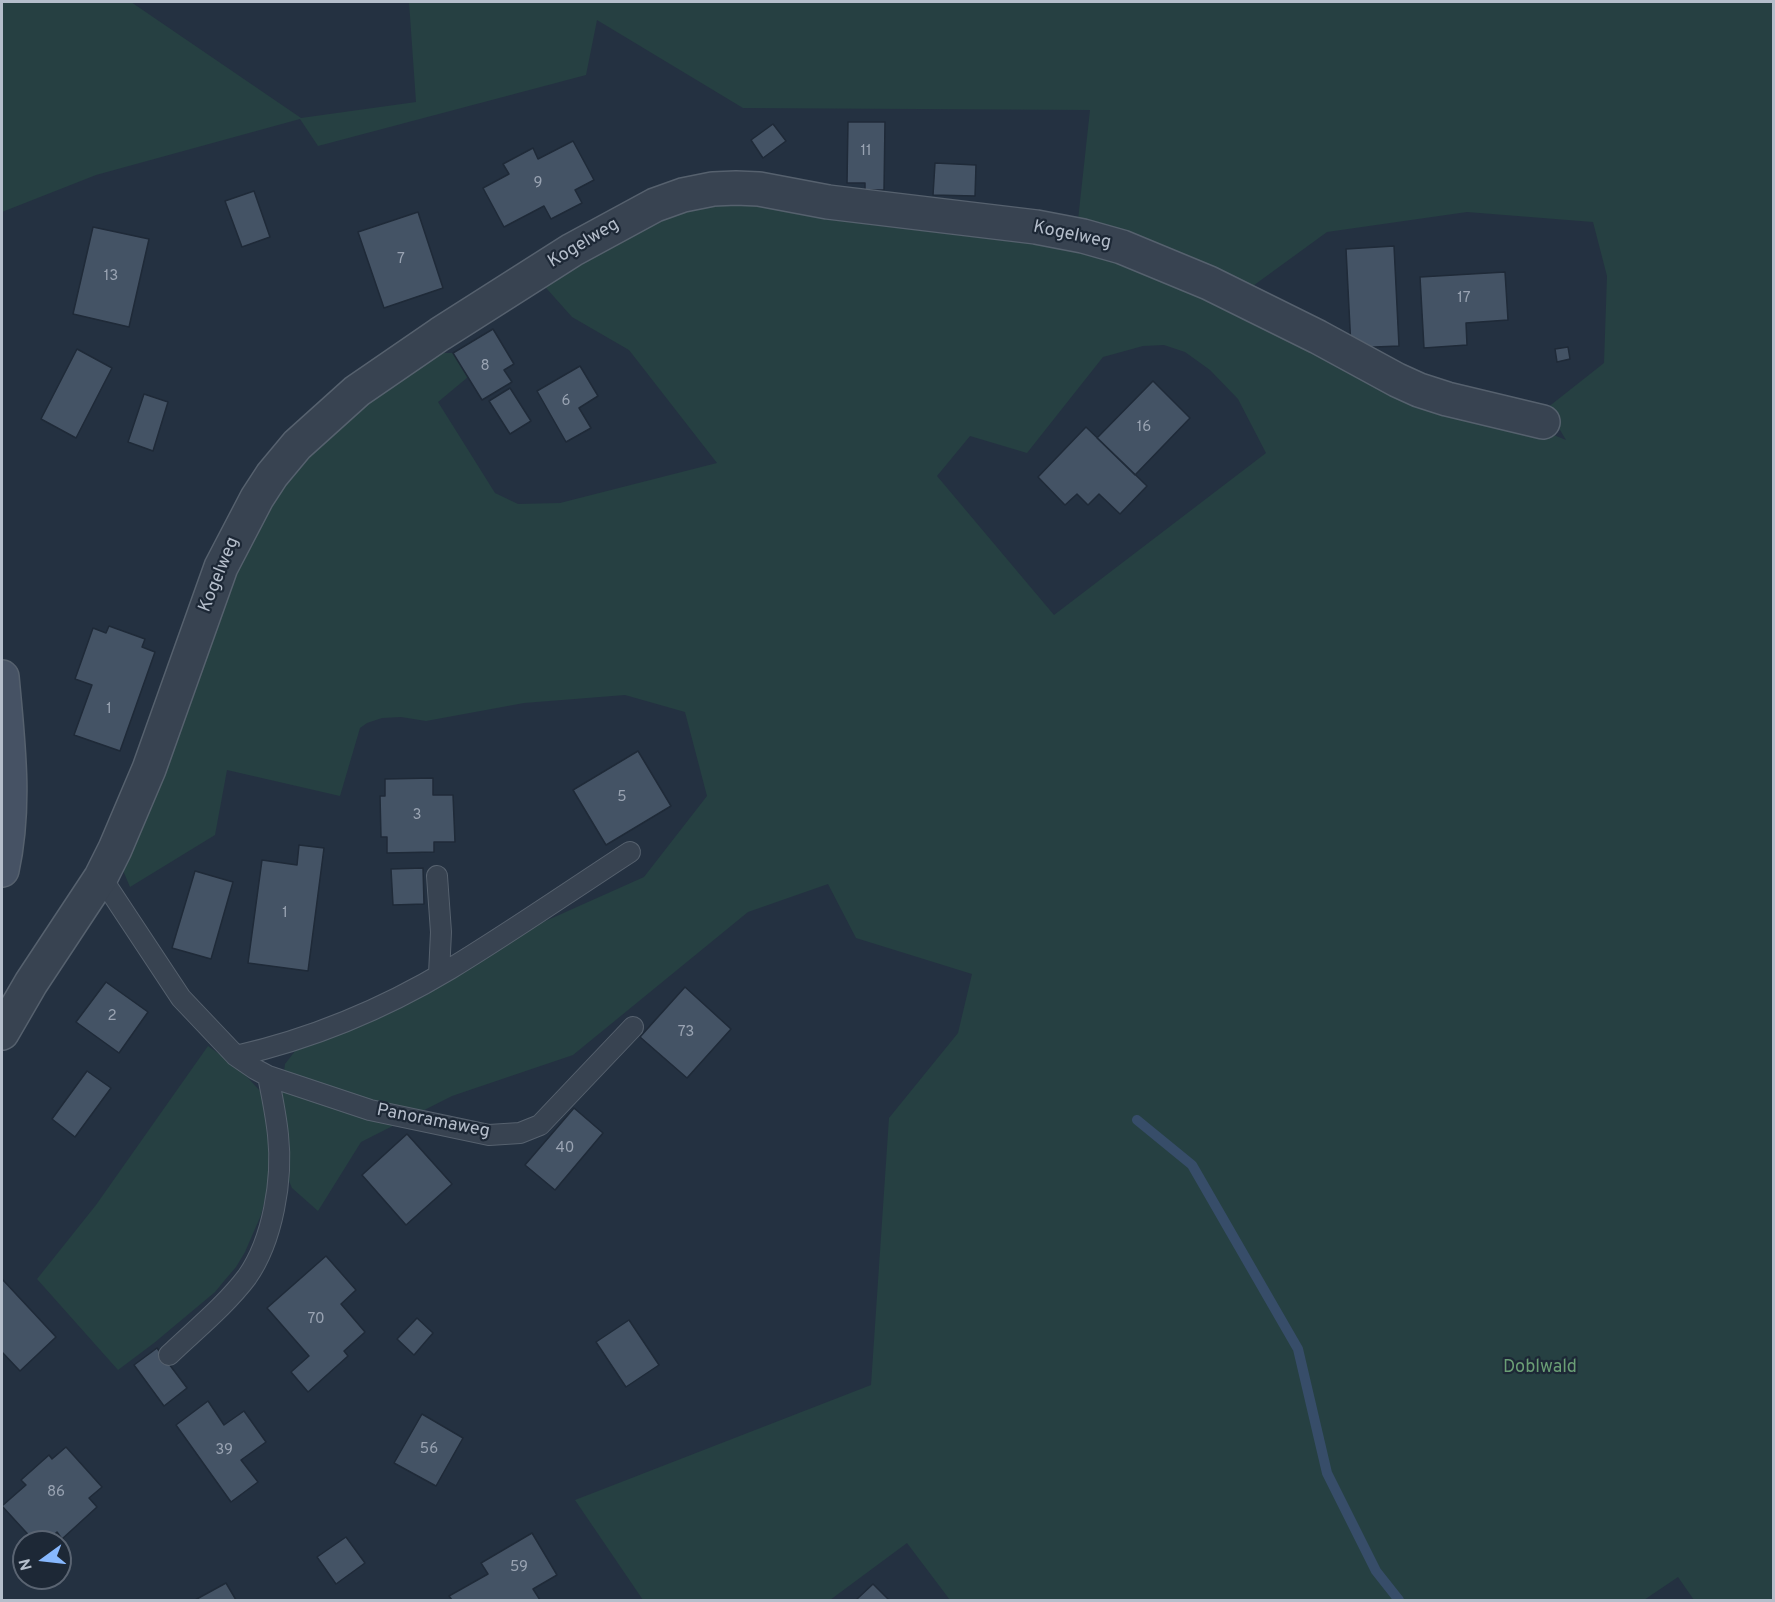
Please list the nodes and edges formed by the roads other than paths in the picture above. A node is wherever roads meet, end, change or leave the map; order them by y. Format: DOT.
graph roads {
  1 [pos="1543,422"];
  2 [pos="2,677"];
  3 [pos="630,852"];
  4 [pos="2,870"];
  5 [pos="437,876"];
  6 [pos="101,877"];
  7 [pos="439,974"];
  8 [pos="633,1026"];
  9 [pos="2,1033"];
  10 [pos="236,1056"];
  11 [pos="268,1076"];
  12 [pos="169,1355"];
  1 -- 6 [label="street, Kogelweg"];
  2 -- 4 [label="main road"];
  3 -- 7 [label="lane"];
  5 -- 7 [label="lane"];
  6 -- 9 [label="street, Kogelweg"];
  6 -- 10 [label="lane, Panoramaweg"];
  7 -- 10 [label="lane"];
  8 -- 11 [label="lane, Panoramaweg"];
  10 -- 11 [label="lane, Panoramaweg"];
  11 -- 12 [label="lane"];
}
